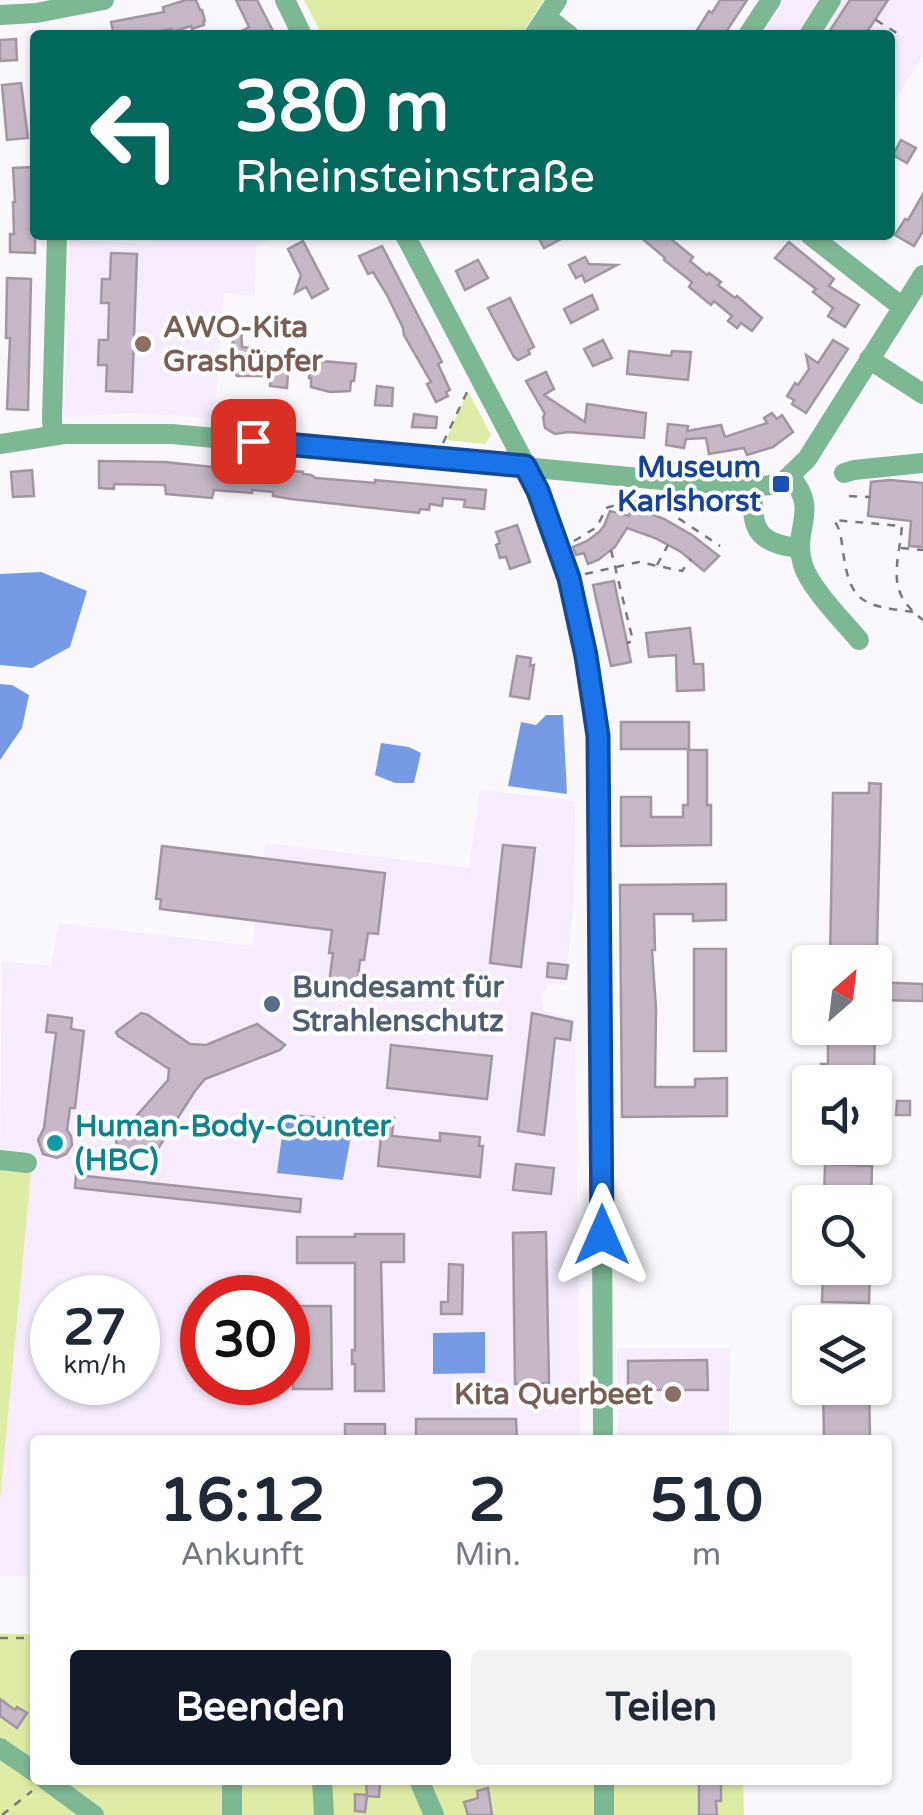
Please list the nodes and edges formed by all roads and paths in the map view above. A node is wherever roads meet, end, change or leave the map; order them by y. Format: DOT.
graph roads {
  1 [pos="104,0"];
  2 [pos="284,0"];
  3 [pos="771,0"];
  4 [pos="832,0"];
  5 [pos="36,13"];
  6 [pos="0,15"];
  7 [pos="876,20"];
  8 [pos="38,30"];
  9 [pos="299,30"];
  10 [pos="751,30"];
  11 [pos="812,30"];
  12 [pos="891,30"];
  13 [pos="895,32"];
  14 [pos="902,37"];
  15 [pos="57,240"];
  16 [pos="408,240"];
  17 [pos="816,240"];
  18 [pos="923,275"];
  19 [pos="902,308"];
  20 [pos="869,359"];
  21 [pos="480,383"];
  22 [pos="923,394"];
  23 [pos="54,435"];
  24 [pos="0,444"];
  25 [pos="436,458"];
  26 [pos="923,463"];
  27 [pos="525,466"];
  28 [pos="844,473"];
  29 [pos="790,476"];
  30 [pos="634,477"];
  31 [pos="753,486"];
  32 [pos="849,496"];
  33 [pos="870,497"];
  34 [pos="632,500"];
  35 [pos="668,545"];
  36 [pos="720,546"];
  37 [pos="559,548"];
  38 [pos="799,548"];
  39 [pos="900,548"];
  40 [pos="611,550"];
  41 [pos="923,550"];
  42 [pos="691,559"];
  43 [pos="657,566"];
  44 [pos="617,567"];
  45 [pos="569,578"];
  46 [pos="913,612"];
  47 [pos="923,620"];
  48 [pos="859,640"];
  49 [pos="627,643"];
  50 [pos="0,1160"];
  51 [pos="26,1163"];
  52 [pos="602,1435"];
  53 [pos="0,1638"];
  54 [pos="30,1638"];
  55 [pos="0,1748"];
  56 [pos="30,1773"];
  57 [pos="34,1785"];
  58 [pos="48,1785"];
  59 [pos="232,1785"];
  60 [pos="322,1785"];
  61 [pos="421,1785"];
  62 [pos="604,1785"];
  63 [pos="2,1815"];
  64 [pos="94,1815"];
  65 [pos="232,1815"];
  66 [pos="324,1815"];
  67 [pos="434,1815"];
  68 [pos="604,1815"];
  1 -- 5 [label="street"];
  2 -- 9 [label="street"];
  3 -- 10 [label="street"];
  4 -- 11 [label="street"];
  5 -- 6 [label="street"];
  5 -- 8 [label="street"];
  7 -- 12 [label="path"];
  13 -- 14 [label="path"];
  15 -- 23 [label="street"];
  16 -- 21 [label="street"];
  17 -- 19 [label="street"];
  18 -- 19 [label="street"];
  19 -- 20 [label="street"];
  20 -- 22 [label="street"];
  20 -- 29 [label="street"];
  21 -- 25 [label="path"];
  21 -- 27 [label="street"];
  23 -- 24 [label="street"];
  23 -- 25 [label="street"];
  25 -- 27 [label="street"];
  26 -- 28 [label="street"];
  27 -- 30 [label="street"];
  27 -- 37 [label="street"];
  29 -- 31 [label="street"];
  29 -- 38 [label="street"];
  30 -- 31 [label="street"];
  30 -- 34 [label="path"];
  31 -- 38 [label="street"];
  32 -- 33 [label="path"];
  34 -- 36 [label="path"];
  34 -- 37 [label="path"];
  35 -- 43 [label="path"];
  37 -- 45 [label="street"];
  38 -- 48 [label="street"];
  39 -- 41 [label="path"];
  39 -- 46 [label="path"];
  39 -- 46 [label="path"];
  40 -- 44 [label="path"];
  42 -- 43 [label="path"];
  43 -- 44 [label="path"];
  44 -- 45 [label="path"];
  44 -- 49 [label="path"];
  45 -- 52 [label="street"];
  46 -- 47 [label="path"];
  50 -- 51 [label="street"];
  53 -- 54 [label="path"];
  55 -- 56 [label="street"];
  57 -- 63 [label="path"];
  58 -- 64 [label="street"];
  59 -- 65 [label="street"];
  60 -- 66 [label="street"];
  61 -- 67 [label="street"];
  62 -- 68 [label="street"];
}
